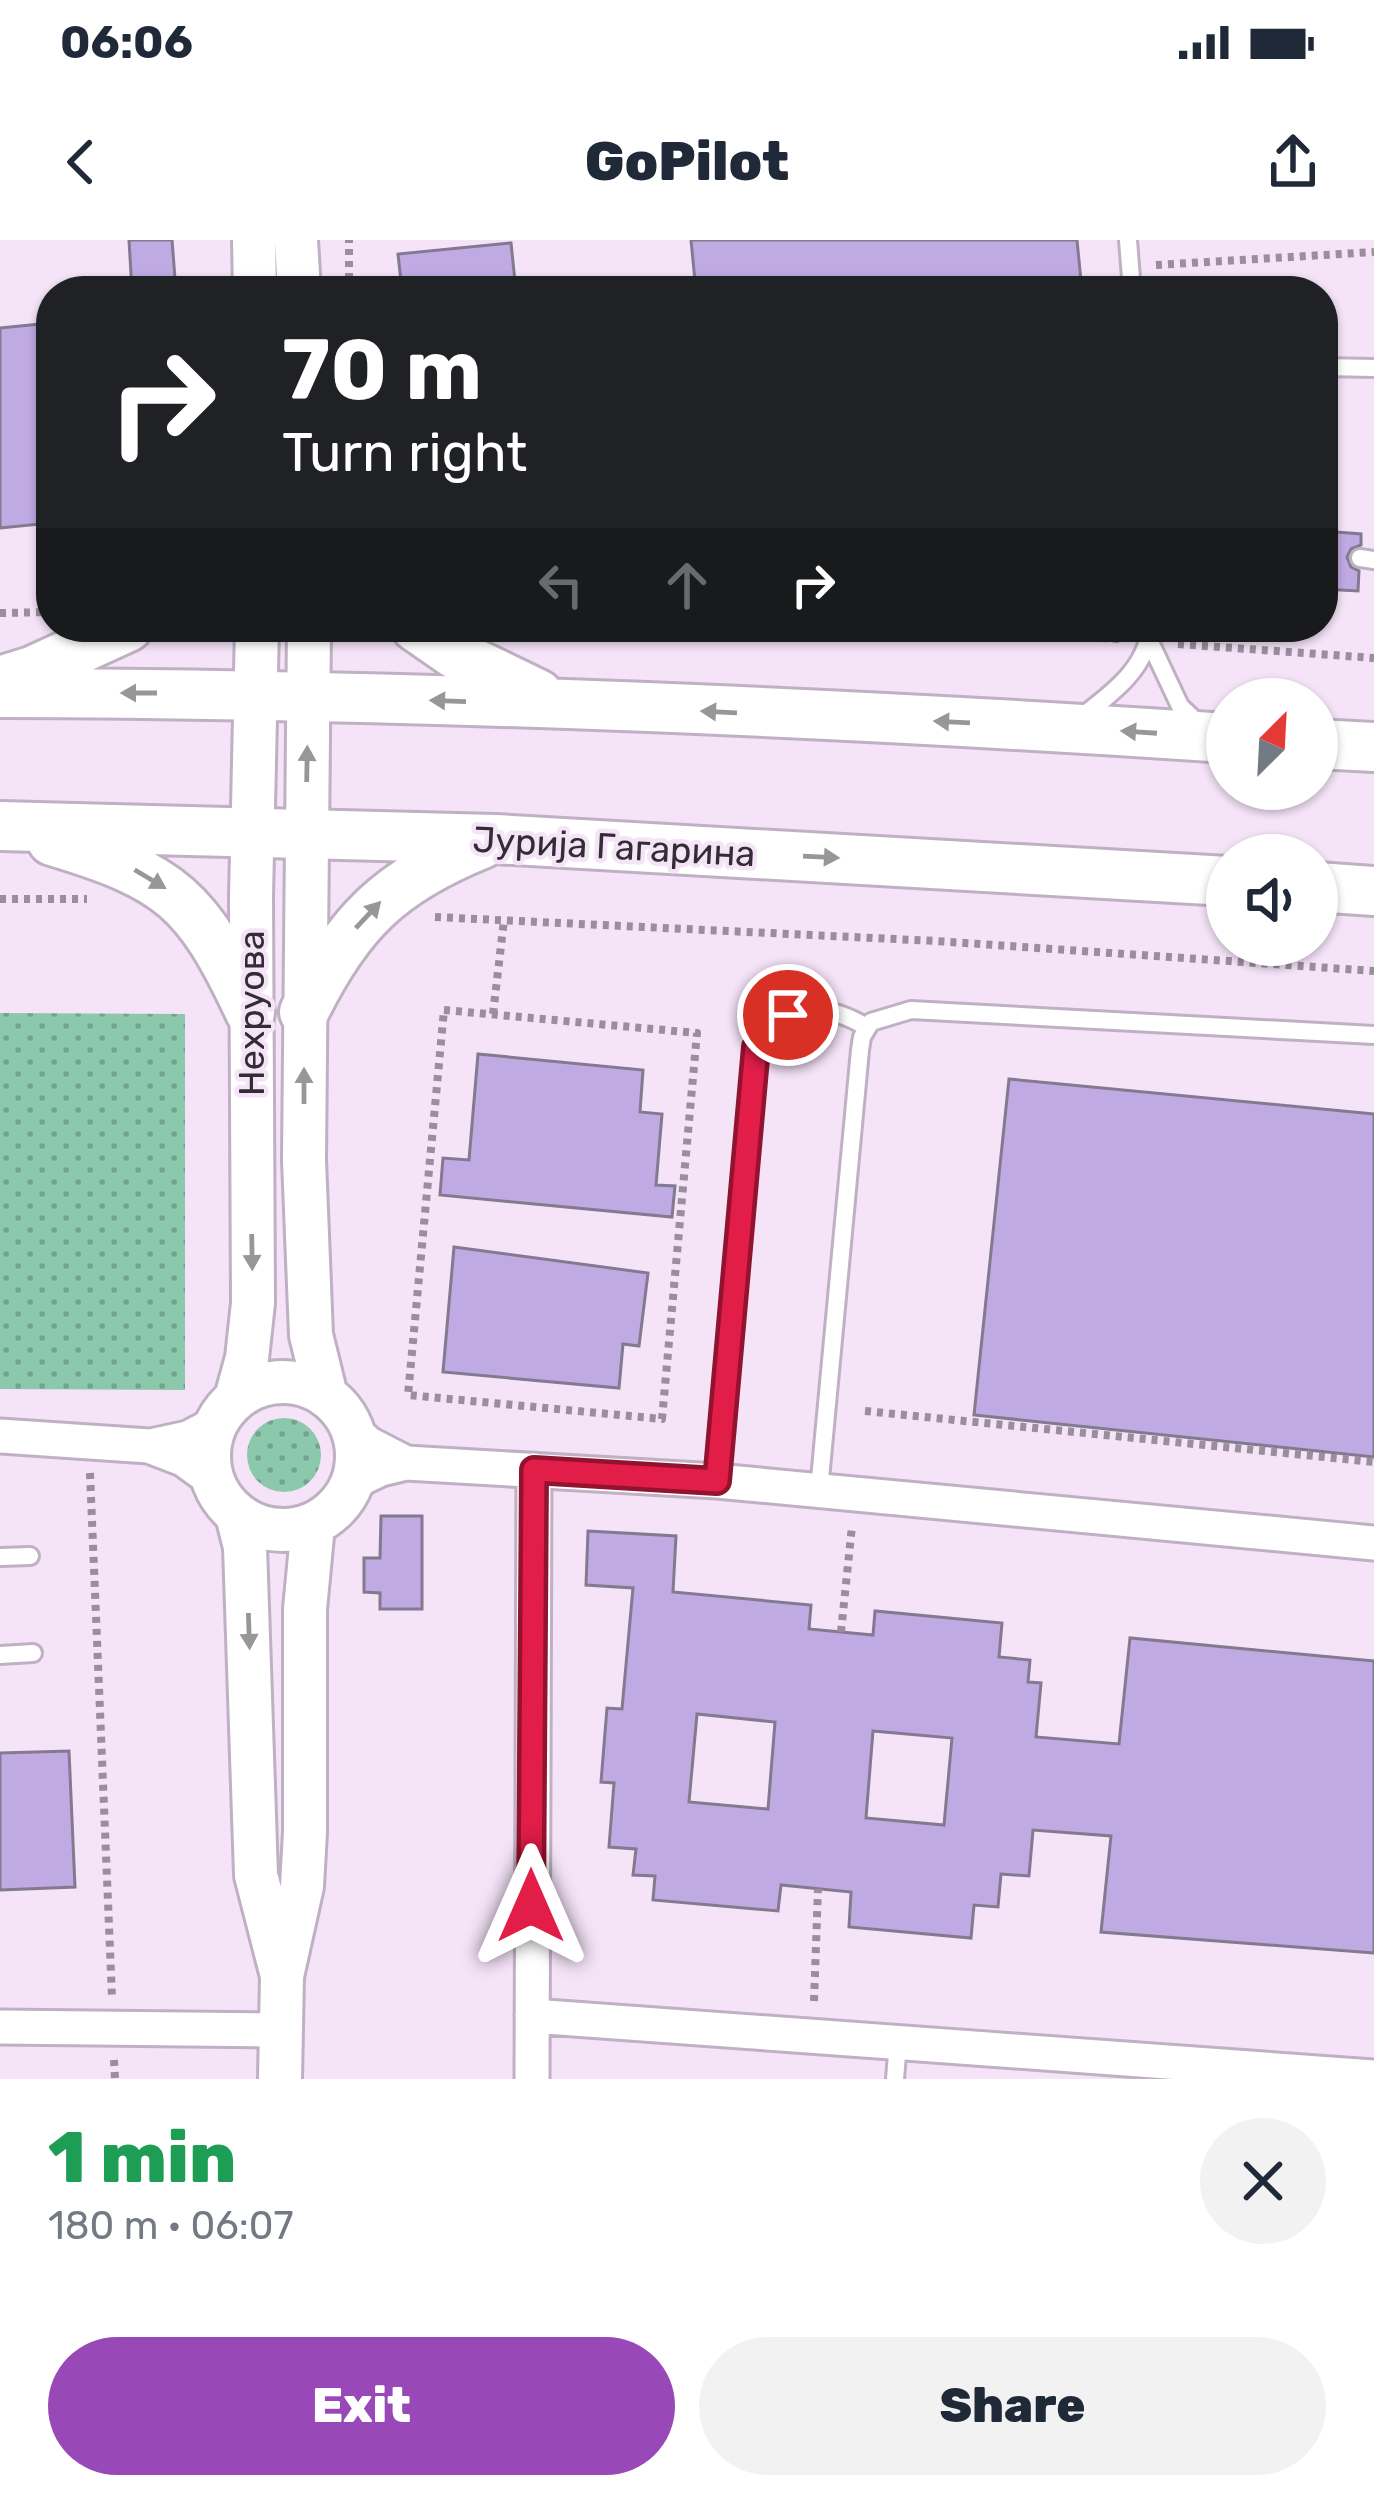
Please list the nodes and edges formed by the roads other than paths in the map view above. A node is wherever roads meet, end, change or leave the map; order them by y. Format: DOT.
graph roads {
  1 [pos="254,240"];
  2 [pos="296,240"];
  3 [pos="1128,240"];
  4 [pos="255,276"];
  5 [pos="298,276"];
  6 [pos="1131,276"];
  7 [pos="1338,367"];
  8 [pos="1374,368"];
  9 [pos="95,642"];
  10 [pos="257,642"];
  11 [pos="309,642"];
  12 [pos="438,642"];
  13 [pos="1145,642"];
  14 [pos="1154,642"];
  15 [pos="0,681"];
  16 [pos="0,693"];
  17 [pos="256,694"];
  18 [pos="309,697"];
  19 [pos="565,705"];
  20 [pos="1067,727"];
  21 [pos="1206,727"];
  22 [pos="1206,736"];
  23 [pos="1338,744"];
  24 [pos="1374,747"];
  25 [pos="0,829"];
  26 [pos="252,830"];
  27 [pos="307,832"];
  28 [pos="495,838"];
  29 [pos="1206,880"];
  30 [pos="1338,888"];
  31 [pos="1374,891"];
  32 [pos="250,1012"];
  33 [pos="304,1012"];
  34 [pos="866,1028"];
  35 [pos="1374,1035"];
  36 [pos="326,1396"];
  37 [pos="226,1411"];
  38 [pos="352,1429"];
  39 [pos="0,1436"];
  40 [pos="149,1446"];
  41 [pos="406,1463"];
  42 [pos="534,1470"];
  43 [pos="212,1480"];
  44 [pos="717,1481"];
  45 [pos="352,1484"];
  46 [pos="819,1490"];
  47 [pos="238,1516"];
  48 [pos="313,1525"];
  49 [pos="1374,1544"];
  50 [pos="30,1556"];
  51 [pos="0,1557"];
  52 [pos="33,1654"];
  53 [pos="0,1655"];
  54 [pos="282,1976"];
  55 [pos="532,2015"];
  56 [pos="0,2027"];
  57 [pos="281,2030"];
  58 [pos="898,2042"];
  59 [pos="1105,2068"];
  60 [pos="1374,2077"];
  61 [pos="280,2079"];
  62 [pos="532,2079"];
  63 [pos="895,2079"];
  1 -- 4 [label="street"];
  2 -- 5 [label="street"];
  3 -- 6 [label="lane"];
  7 -- 8 [label="lane"];
  9 -- 15 [label="main road"];
  10 -- 17 [label="street, Нехруова"];
  11 -- 18 [label="street, Нехруова"];
  12 -- 19 [label="main road"];
  13 -- 20 [label="lane"];
  14 -- 21 [label="lane"];
  17 -- 16 [label="main road, one-way"];
  17 -- 18 [label="main road"];
  17 -- 26 [label="street, Нехруова"];
  19 -- 18 [label="main road, one-way"];
  27 -- 18 [label="street, Нехруова, one-way"];
  20 -- 19 [label="main road, one-way"];
  22 -- 20 [label="main road, one-way"];
  23 -- 24 [label="main road"];
  25 -- 26 [label="main road, Јурија Гагарина"];
  25 -- 32 [label="main road, one-way"];
  26 -- 27 [label="main road, Јурија Гагарина"];
  26 -- 32 [label="street, Нехруова"];
  27 -- 28 [label="main road, Јурија Гагарина"];
  27 -- 33 [label="street, Нехруова"];
  28 -- 29 [label="main road, Јурија Гагарина, one-way"];
  33 -- 28 [label="main road, one-way"];
  30 -- 31 [label="main road"];
  32 -- 37 [label="street, Нехруова, one-way"];
  36 -- 33 [label="street, Нехруова, one-way"];
  34 -- 35 [label="lane"];
  34 -- 44 [label="lane"];
  34 -- 46 [label="lane"];
  36 -- 37 [label="street"];
  36 -- 38 [label="street"];
  37 -- 40 [label="street"];
  37 -- 43 [label="street"];
  38 -- 41 [label="street"];
  38 -- 45 [label="street"];
  39 -- 40 [label="street"];
  40 -- 43 [label="street"];
  41 -- 42 [label="street"];
  41 -- 45 [label="street"];
  42 -- 44 [label="street"];
  42 -- 55 [label="street"];
  43 -- 47 [label="street"];
  44 -- 46 [label="street"];
  45 -- 48 [label="street"];
  46 -- 49 [label="street"];
  47 -- 48 [label="street"];
  47 -- 54 [label="street, one-way"];
  48 -- 54 [label="street"];
  50 -- 51 [label="lane"];
  52 -- 53 [label="lane"];
  54 -- 57 [label="street"];
  55 -- 58 [label="street"];
  55 -- 62 [label="street"];
  56 -- 57 [label="street"];
  57 -- 61 [label="street"];
  58 -- 59 [label="street"];
  58 -- 63 [label="lane"];
  59 -- 60 [label="street"];
}
